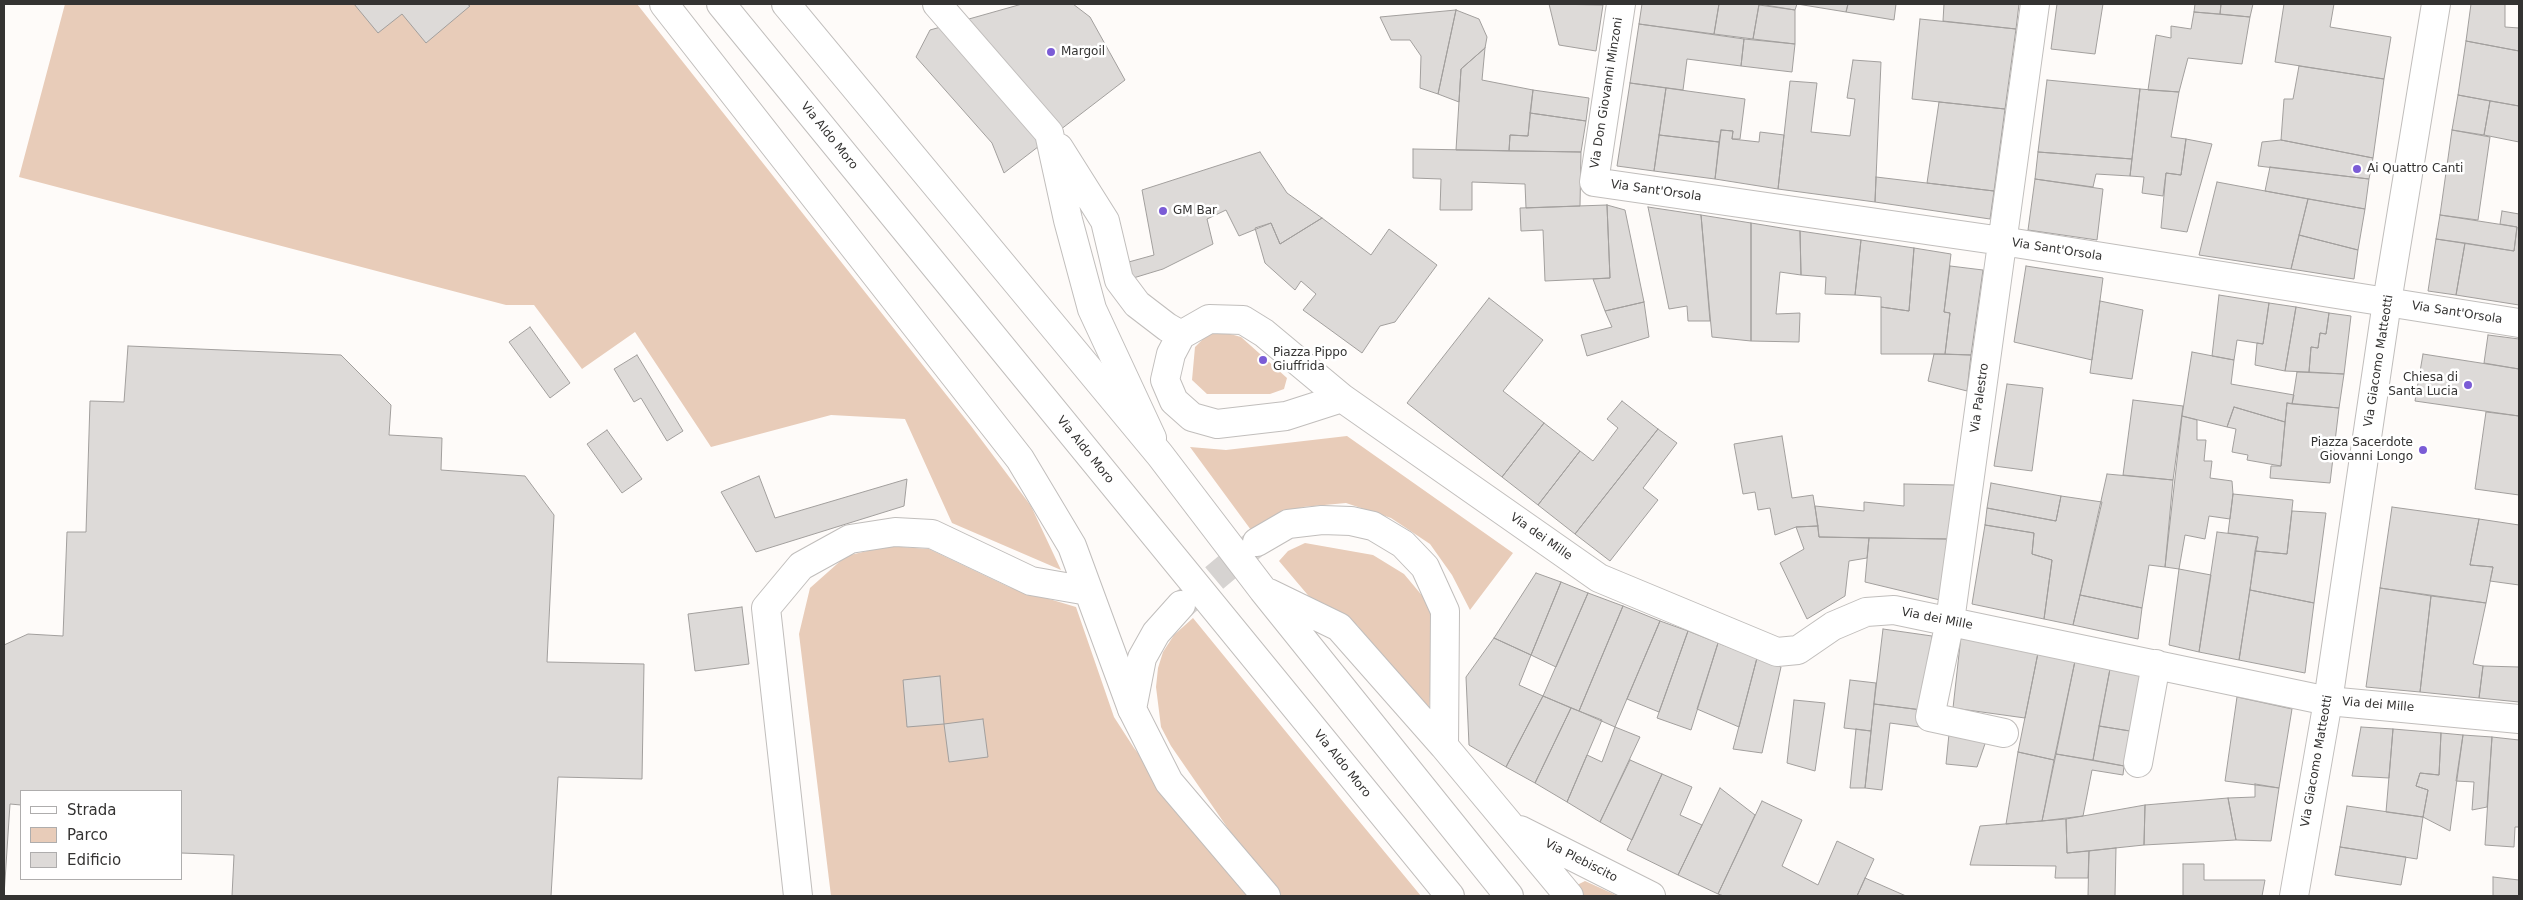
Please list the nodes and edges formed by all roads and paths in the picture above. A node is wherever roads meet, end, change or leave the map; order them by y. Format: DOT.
graph roads {
  1 [pos="664,4"];
  2 [pos="721,4"];
  3 [pos="786,4"];
  4 [pos="938,4"];
  5 [pos="1621,4"];
  6 [pos="2035,4"];
  7 [pos="2436,4"];
  8 [pos="1049,133"];
  9 [pos="1594,182"];
  10 [pos="2002,241"];
  11 [pos="2387,302"];
  12 [pos="2519,323"];
  13 [pos="1181,335"];
  14 [pos="1352,406"];
  15 [pos="1160,455"];
  16 [pos="1257,542"];
  17 [pos="1263,590"];
  18 [pos="1088,591"];
  19 [pos="1181,605"];
  20 [pos="1950,620"];
  21 [pos="2156,664"];
  22 [pos="2328,700"];
  23 [pos="1132,709"];
  24 [pos="2519,719"];
  25 [pos="2004,733"];
  26 [pos="1444,746"];
  27 [pos="2138,763"];
  28 [pos="1512,826"];
  29 [pos="798,896"];
  30 [pos="1266,896"];
  31 [pos="1450,896"];
  32 [pos="1510,896"];
  33 [pos="1570,896"];
  34 [pos="1651,896"];
  35 [pos="2294,896"];
  1 -- 18 [label="street"];
  2 -- 31 [label="street, Via Aldo Moro"];
  3 -- 15 [label="street"];
  4 -- 8 [label="street"];
  5 -- 9 [label="street, Via Don Giovanni Minzoni"];
  6 -- 10 [label="street, Via Palestro"];
  7 -- 11 [label="street, Via Giacomo Matteotti"];
  8 -- 13 [label="street"];
  8 -- 15 [label="street"];
  9 -- 10 [label="street, Via Sant'Orsola"];
  10 -- 11 [label="street, Via Sant'Orsola"];
  10 -- 20 [label="street, Via Palestro"];
  11 -- 12 [label="street, Via Sant'Orsola"];
  11 -- 22 [label="street, Via Giacomo Matteotti"];
  13 -- 14 [label="street, Via dei Mille"];
  13 -- 14 [label="street"];
  14 -- 20 [label="street, Via dei Mille"];
  15 -- 17 [label="street"];
  16 -- 26 [label="street"];
  17 -- 26 [label="street"];
  17 -- 32 [label="street"];
  18 -- 23 [label="street"];
  18 -- 29 [label="street"];
  19 -- 23 [label="street"];
  20 -- 21 [label="street, Via dei Mille"];
  20 -- 25 [label="street, Via Palestro"];
  21 -- 22 [label="street, Via dei Mille"];
  21 -- 27 [label="street"];
  22 -- 24 [label="street, Via dei Mille"];
  22 -- 35 [label="street, Via Giacomo Matteotti"];
  23 -- 30 [label="street"];
  26 -- 28 [label="street"];
  28 -- 33 [label="street"];
  28 -- 34 [label="street, Via Plebiscito"];
}
